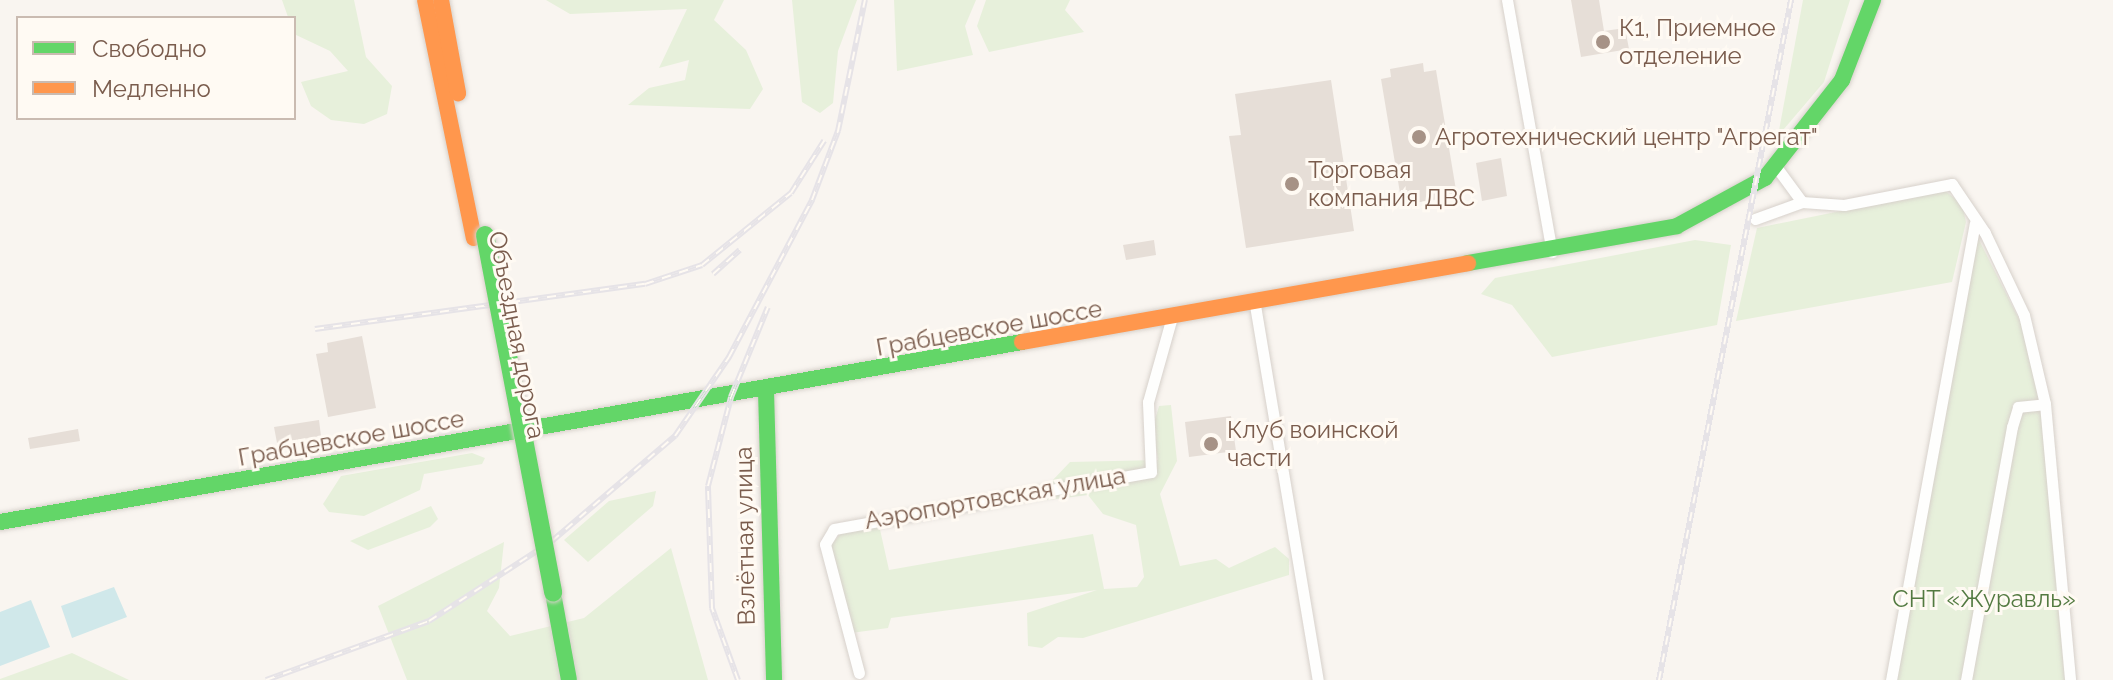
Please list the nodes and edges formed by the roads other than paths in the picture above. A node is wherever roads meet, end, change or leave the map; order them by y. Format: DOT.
graph roads {
  1 [pos="425,0"];
  2 [pos="441,0"];
  3 [pos="1507,0"];
  4 [pos="1873,0"];
  5 [pos="1777,168"];
  6 [pos="1802,202"];
  7 [pos="1755,219"];
  8 [pos="1975,224"];
  9 [pos="480,236"];
  10 [pos="1552,253"];
  11 [pos="1255,305"];
  12 [pos="1171,320"];
  13 [pos="766,391"];
  14 [pos="2045,404"];
  15 [pos="0,522"];
  16 [pos="547,594"];
  17 [pos="859,673"];
  18 [pos="558,680"];
  19 [pos="569,680"];
  20 [pos="774,680"];
  21 [pos="1318,680"];
  22 [pos="1891,680"];
  23 [pos="1966,680"];
  24 [pos="2070,680"];
  1 -- 9 [label="main road, Объездная дорога"];
  2 -- 9 [label="main road, Объездная дорога"];
  3 -- 10 [label="street"];
  4 -- 5 [label="main road, Грабцевское шоссе"];
  5 -- 6 [label="street"];
  5 -- 10 [label="main road, Грабцевское шоссе"];
  6 -- 7 [label="street"];
  6 -- 8 [label="street"];
  8 -- 14 [label="street"];
  8 -- 22 [label="street"];
  9 -- 16 [label="main road, Объездная дорога"];
  10 -- 11 [label="main road, Грабцевское шоссе"];
  11 -- 12 [label="main road, Грабцевское шоссе"];
  11 -- 21 [label="street"];
  12 -- 13 [label="main road, Грабцевское шоссе"];
  12 -- 17 [label="street, Аэропортовская улица"];
  13 -- 15 [label="main road, Грабцевское шоссе"];
  13 -- 20 [label="main road, Взлётная улица"];
  14 -- 23 [label="street"];
  14 -- 24 [label="street"];
  16 -- 18 [label="main road, Объездная дорога"];
  16 -- 19 [label="main road, Объездная дорога"];
}
